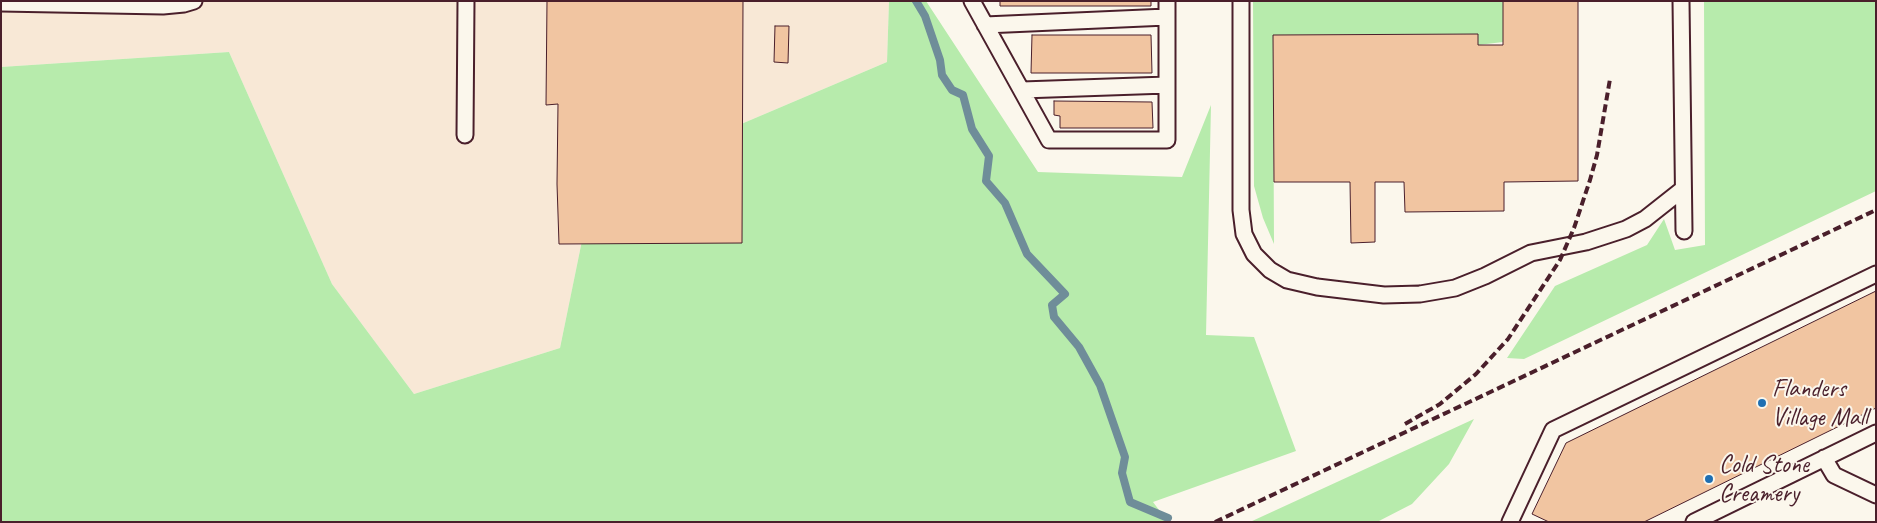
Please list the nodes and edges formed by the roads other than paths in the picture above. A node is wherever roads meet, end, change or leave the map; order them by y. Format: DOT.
graph roads {
  1 [pos="194,1"];
  2 [pos="466,1"];
  3 [pos="972,1"];
  4 [pos="1241,1"];
  5 [pos="1681,1"];
  6 [pos="1,4"];
  7 [pos="1167,9"];
  8 [pos="985,25"];
  9 [pos="1167,85"];
  10 [pos="1022,90"];
  11 [pos="465,135"];
  12 [pos="1683,189"];
  13 [pos="1684,231"];
  14 [pos="1876,274"];
  15 [pos="1876,433"];
  16 [pos="1824,458"];
  17 [pos="1876,495"];
  18 [pos="1510,522"];
  19 [pos="1694,522"];
  1 -- 6 [label="lane"];
  2 -- 11 [label="lane"];
  3 -- 8 [label="lane"];
  4 -- 12 [label="lane"];
  5 -- 12 [label="lane"];
  7 -- 8 [label="lane"];
  7 -- 9 [label="lane"];
  8 -- 10 [label="lane"];
  9 -- 10 [label="lane"];
  9 -- 10 [label="lane"];
  12 -- 13 [label="lane"];
  14 -- 18 [label="lane"];
  15 -- 16 [label="lane"];
  16 -- 17 [label="lane"];
  16 -- 19 [label="lane"];
}
